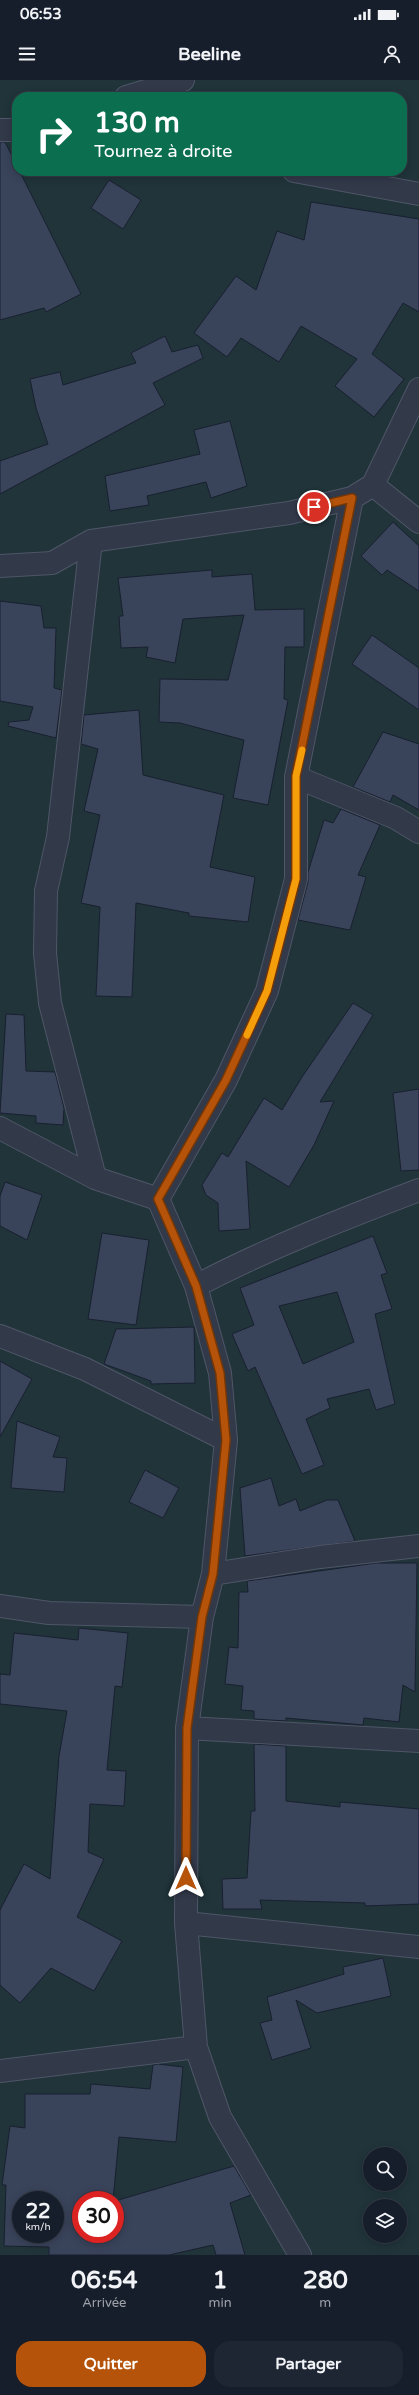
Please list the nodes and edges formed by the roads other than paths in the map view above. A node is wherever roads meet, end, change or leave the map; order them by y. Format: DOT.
graph roads {
  1 [pos="183,80"];
  2 [pos="143,92"];
  3 [pos="0,130"];
  4 [pos="12,130"];
  5 [pos="321,176"];
  6 [pos="419,194"];
  7 [pos="419,390"];
  8 [pos="373,485"];
  9 [pos="352,498"];
  10 [pos="419,522"];
  11 [pos="91,541"];
  12 [pos="0,566"];
  13 [pos="296,776"];
  14 [pos="419,832"];
  15 [pos="0,1128"];
  16 [pos="95,1178"];
  17 [pos="419,1190"];
  18 [pos="158,1199"];
  19 [pos="196,1286"];
  20 [pos="0,1336"];
  21 [pos="226,1440"];
  22 [pos="419,1546"];
  23 [pos="213,1574"];
  24 [pos="0,1606"];
  25 [pos="202,1617"];
  26 [pos="187,1728"];
  27 [pos="419,1741"];
  28 [pos="186,1923"];
  29 [pos="419,1947"];
  30 [pos="196,2047"];
  31 [pos="0,2071"];
  32 [pos="300,2255"];
  1 -- 2 [label="street"];
  3 -- 4 [label="street"];
  5 -- 6 [label="street"];
  7 -- 8 [label="street"];
  8 -- 9 [label="street"];
  8 -- 10 [label="street"];
  9 -- 11 [label="street"];
  9 -- 13 [label="street"];
  11 -- 12 [label="street"];
  11 -- 16 [label="street"];
  13 -- 14 [label="street"];
  13 -- 18 [label="street"];
  15 -- 16 [label="street"];
  16 -- 18 [label="street"];
  17 -- 19 [label="street"];
  18 -- 19 [label="street"];
  19 -- 21 [label="street"];
  20 -- 21 [label="street"];
  21 -- 23 [label="street"];
  22 -- 23 [label="street"];
  23 -- 25 [label="street"];
  24 -- 25 [label="street"];
  25 -- 26 [label="street"];
  26 -- 27 [label="street"];
  26 -- 28 [label="street"];
  28 -- 29 [label="street"];
  28 -- 30 [label="street"];
  30 -- 31 [label="street"];
  30 -- 32 [label="street"];
}
